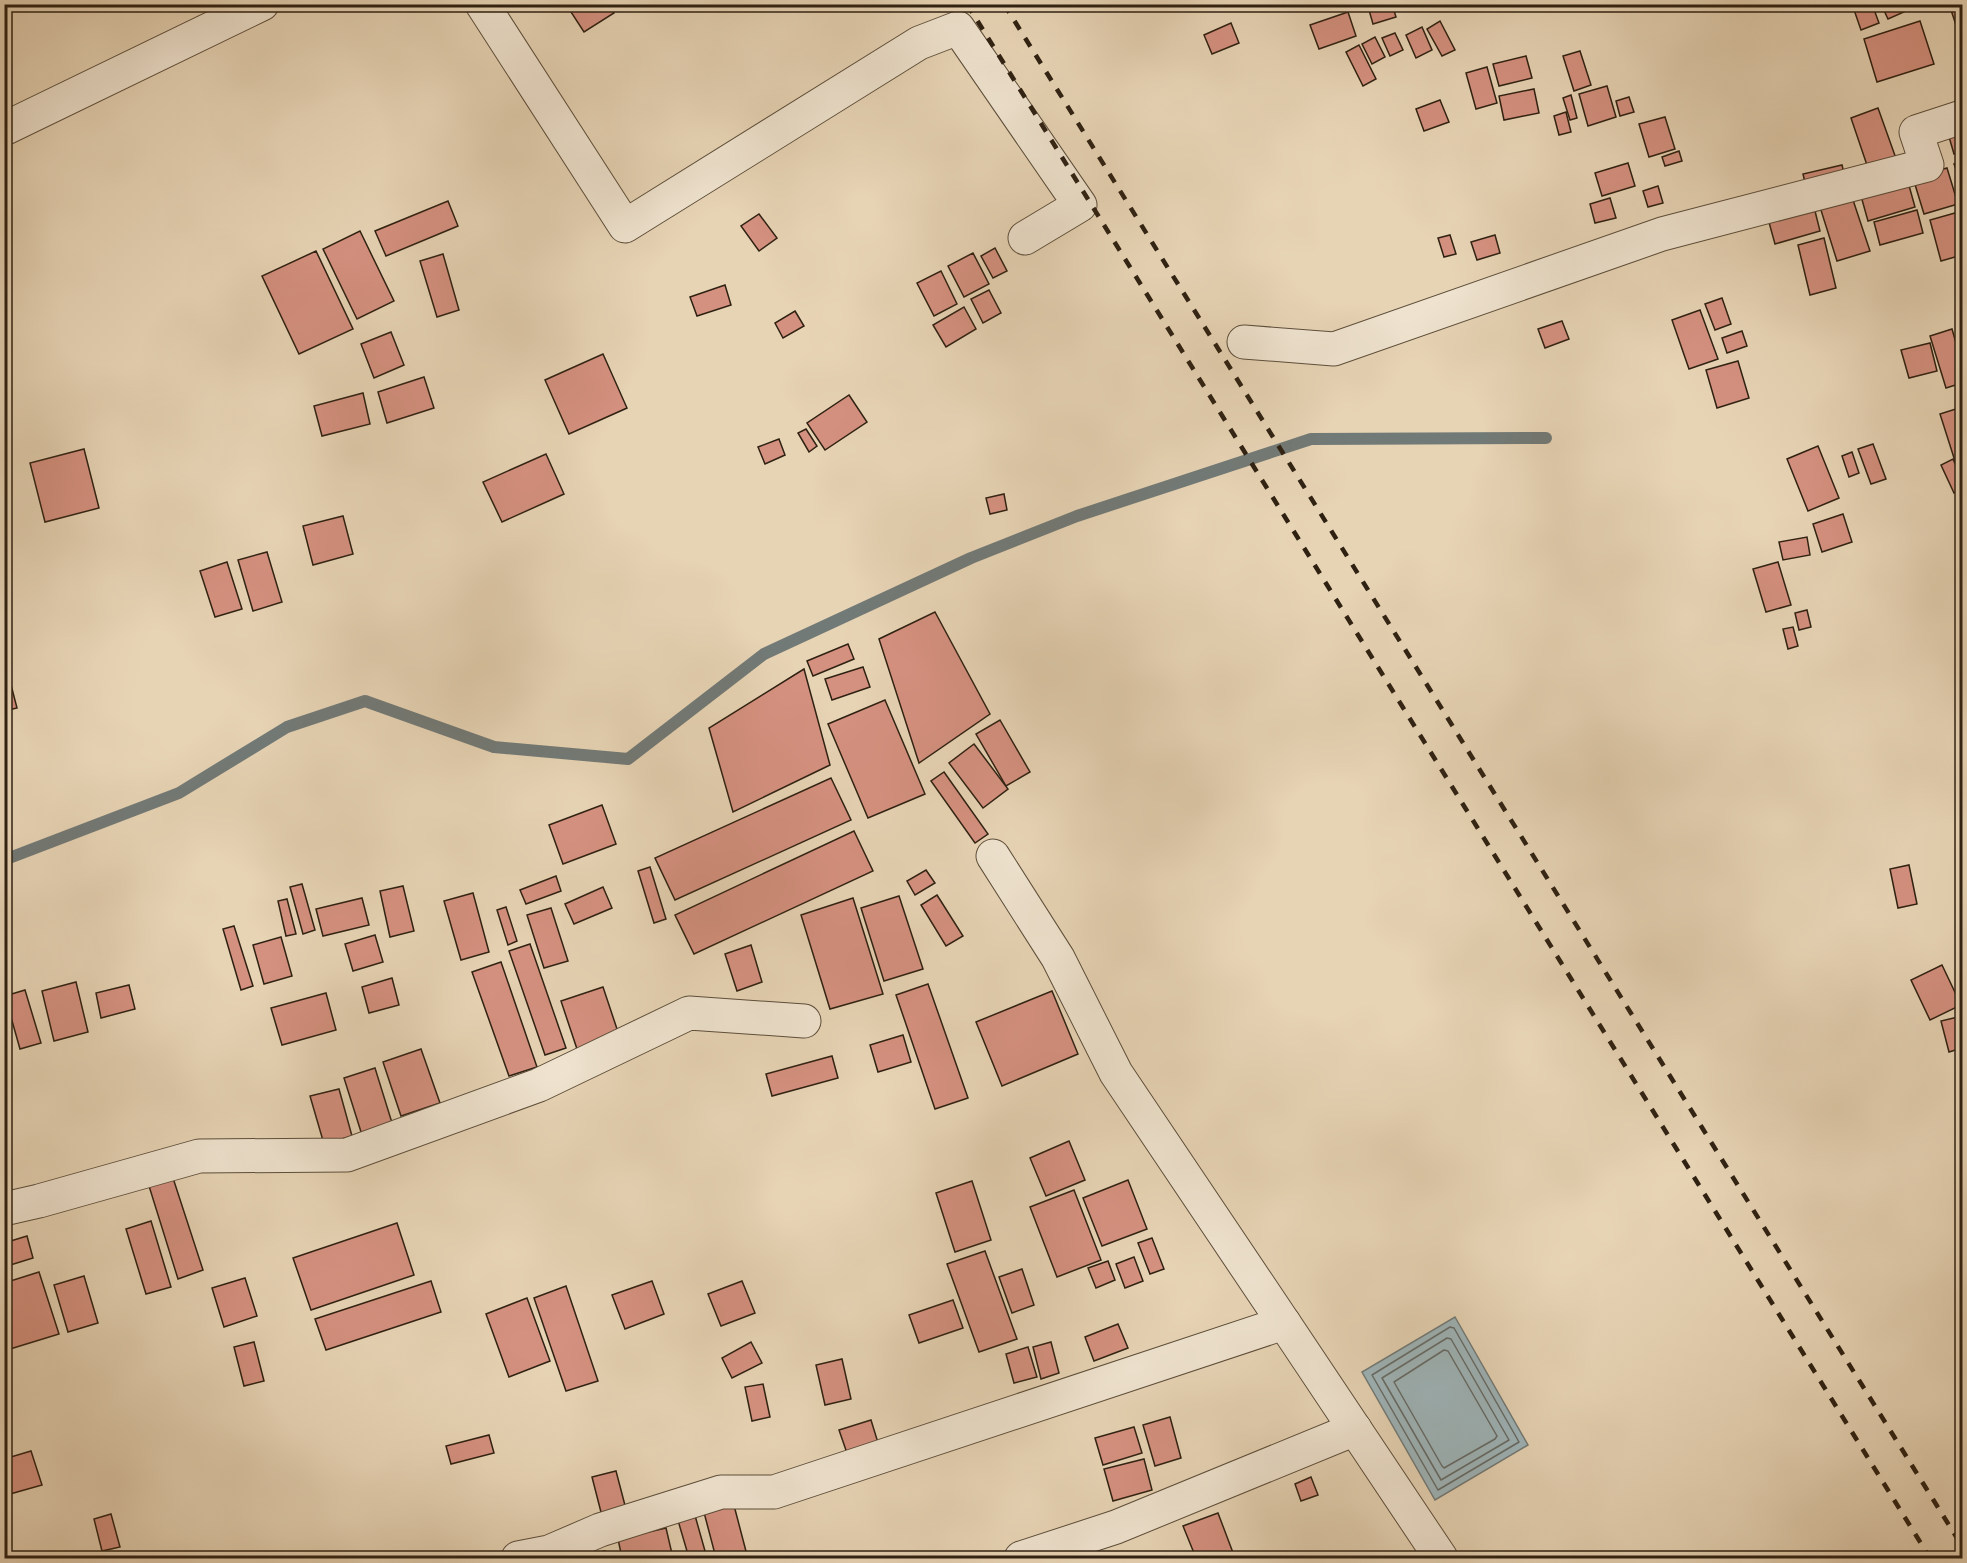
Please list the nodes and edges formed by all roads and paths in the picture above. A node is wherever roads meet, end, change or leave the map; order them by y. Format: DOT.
graph roads {
  1 [pos="262,4"];
  2 [pos="482,4"];
  3 [pos="1962,117"];
  4 [pos="4,129"];
  5 [pos="1025,238"];
  6 [pos="1244,342"];
  7 [pos="993,856"];
  8 [pos="804,1021"];
  9 [pos="4,1209"];
  10 [pos="1284,1323"];
  11 [pos="1354,1429"];
  12 [pos="518,1558"];
  13 [pos="1021,1558"];
  14 [pos="1441,1558"];
  1 -- 4 [label="street"];
  2 -- 5 [label="street"];
  3 -- 6 [label="street"];
  7 -- 10 [label="street"];
  8 -- 9 [label="street"];
  10 -- 11 [label="street"];
  10 -- 12 [label="street"];
  11 -- 13 [label="street"];
  11 -- 14 [label="street"];
}
